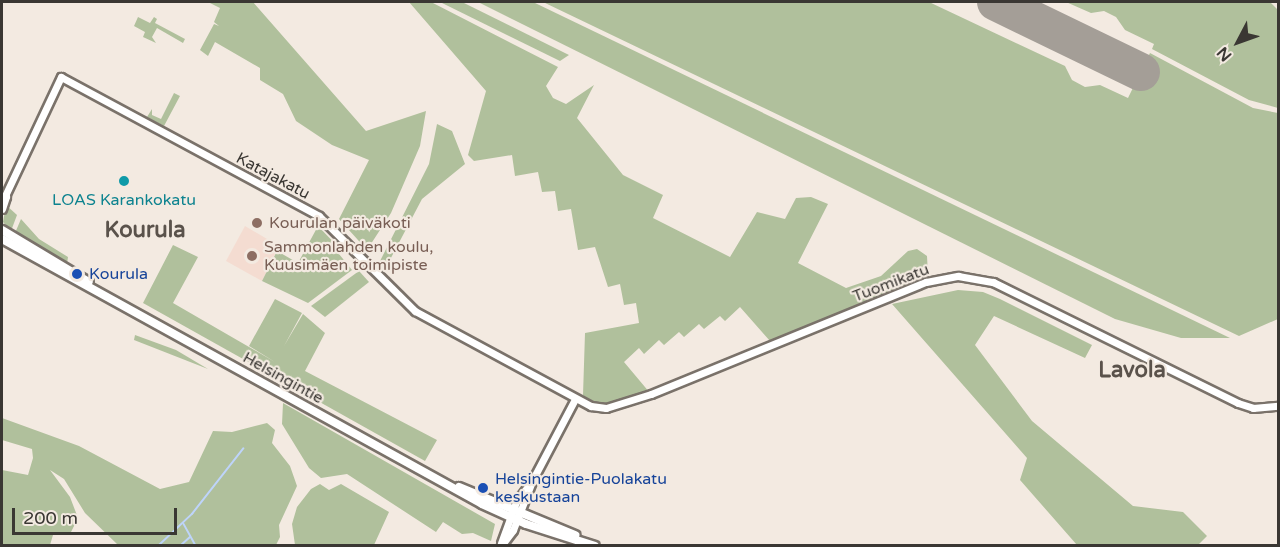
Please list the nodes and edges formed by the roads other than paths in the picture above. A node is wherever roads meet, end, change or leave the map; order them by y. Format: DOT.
graph roads {
  1 [pos="3,200"];
  2 [pos="2,209"];
  3 [pos="2,230"];
  4 [pos="2,239"];
  5 [pos="126,307"];
  6 [pos="575,399"];
  7 [pos="1278,406"];
  8 [pos="515,515"];
  9 [pos="500,546"];
  10 [pos="595,546"];
  11 [pos="599,546"];
  1 -- 2 [label="street"];
  1 -- 6 [label="street, Katajakatu"];
  3 -- 5 [label="main road, Helsingintie"];
  4 -- 5 [label="main road, Helsingintie"];
  5 -- 8 [label="main road, Helsingintie"];
  6 -- 7 [label="street, Tuomikatu"];
  6 -- 8 [label="street"];
  8 -- 9 [label="street"];
  8 -- 10 [label="main road, Helsingintie"];
  8 -- 11 [label="main road, Helsingintie"];
}
